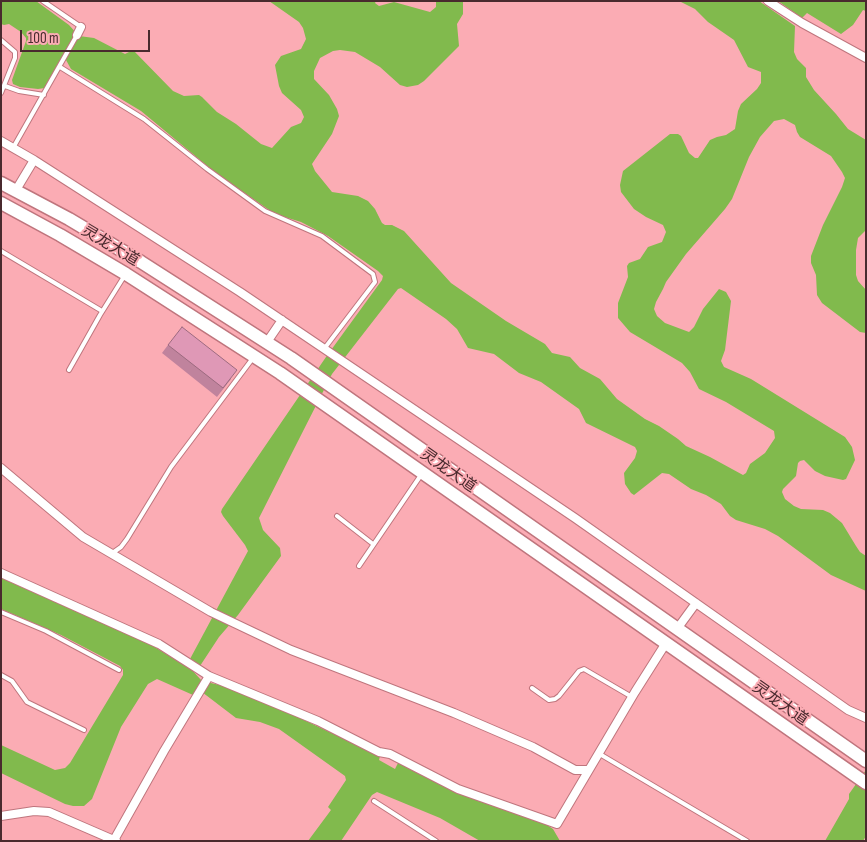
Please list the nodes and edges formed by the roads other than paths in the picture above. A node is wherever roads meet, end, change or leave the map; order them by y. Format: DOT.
graph roads {
  1 [pos="43,1"];
  2 [pos="768,1"];
  3 [pos="81,27"];
  4 [pos="77,35"];
  5 [pos="1,40"];
  6 [pos="866,58"];
  7 [pos="60,67"];
  8 [pos="5,86"];
  9 [pos="1,92"];
  10 [pos="44,95"];
  11 [pos="1,141"];
  12 [pos="13,148"];
  13 [pos="34,160"];
  14 [pos="1,182"];
  15 [pos="16,190"];
  16 [pos="3,207"];
  17 [pos="1,251"];
  18 [pos="126,274"];
  19 [pos="102,311"];
  20 [pos="282,320"];
  21 [pos="267,342"];
  22 [pos="326,350"];
  23 [pos="254,356"];
  24 [pos="69,370"];
  25 [pos="1,468"];
  26 [pos="422,472"];
  27 [pos="336,516"];
  28 [pos="373,544"];
  29 [pos="111,554"];
  30 [pos="359,566"];
  31 [pos="1,573"];
  32 [pos="696,603"];
  33 [pos="1,612"];
  34 [pos="677,629"];
  35 [pos="666,644"];
  36 [pos="119,670"];
  37 [pos="1,676"];
  38 [pos="207,678"];
  39 [pos="532,688"];
  40 [pos="632,697"];
  41 [pos="866,718"];
  42 [pos="84,730"];
  43 [pos="598,753"];
  44 [pos="862,759"];
  45 [pos="588,770"];
  46 [pos="866,783"];
  47 [pos="374,801"];
  48 [pos="1,816"];
  49 [pos="115,840"];
  50 [pos="436,841"];
  51 [pos="747,841"];
  1 -- 3 [label="lane"];
  2 -- 6 [label="street"];
  3 -- 4 [label="street"];
  4 -- 7 [label="lane"];
  5 -- 8 [label="lane"];
  7 -- 10 [label="lane"];
  7 -- 22 [label="lane"];
  8 -- 9 [label="lane"];
  8 -- 10 [label="lane"];
  10 -- 12 [label="lane"];
  11 -- 12 [label="street"];
  12 -- 13 [label="street"];
  13 -- 15 [label="street"];
  13 -- 20 [label="street"];
  14 -- 15 [label="main road, 灵龙大道"];
  15 -- 21 [label="main road, 灵龙大道"];
  16 -- 18 [label="main road, 灵龙大道"];
  17 -- 19 [label="lane"];
  18 -- 19 [label="lane"];
  18 -- 23 [label="main road, 灵龙大道"];
  19 -- 24 [label="lane"];
  20 -- 21 [label="street"];
  20 -- 22 [label="street"];
  21 -- 34 [label="main road, 灵龙大道"];
  22 -- 32 [label="street"];
  23 -- 26 [label="main road, 灵龙大道"];
  23 -- 29 [label="lane"];
  25 -- 29 [label="street"];
  26 -- 28 [label="lane"];
  26 -- 35 [label="main road, 灵龙大道"];
  27 -- 28 [label="lane"];
  28 -- 30 [label="lane"];
  29 -- 45 [label="street"];
  31 -- 38 [label="street"];
  32 -- 34 [label="street"];
  32 -- 41 [label="street"];
  33 -- 36 [label="lane"];
  34 -- 44 [label="main road, 灵龙大道"];
  35 -- 40 [label="street"];
  35 -- 46 [label="main road, 灵龙大道"];
  37 -- 42 [label="lane"];
  38 -- 45 [label="street"];
  38 -- 49 [label="street"];
  39 -- 40 [label="lane"];
  40 -- 43 [label="street"];
  43 -- 45 [label="street"];
  43 -- 51 [label="lane"];
  47 -- 50 [label="lane"];
  48 -- 49 [label="street"];
}
